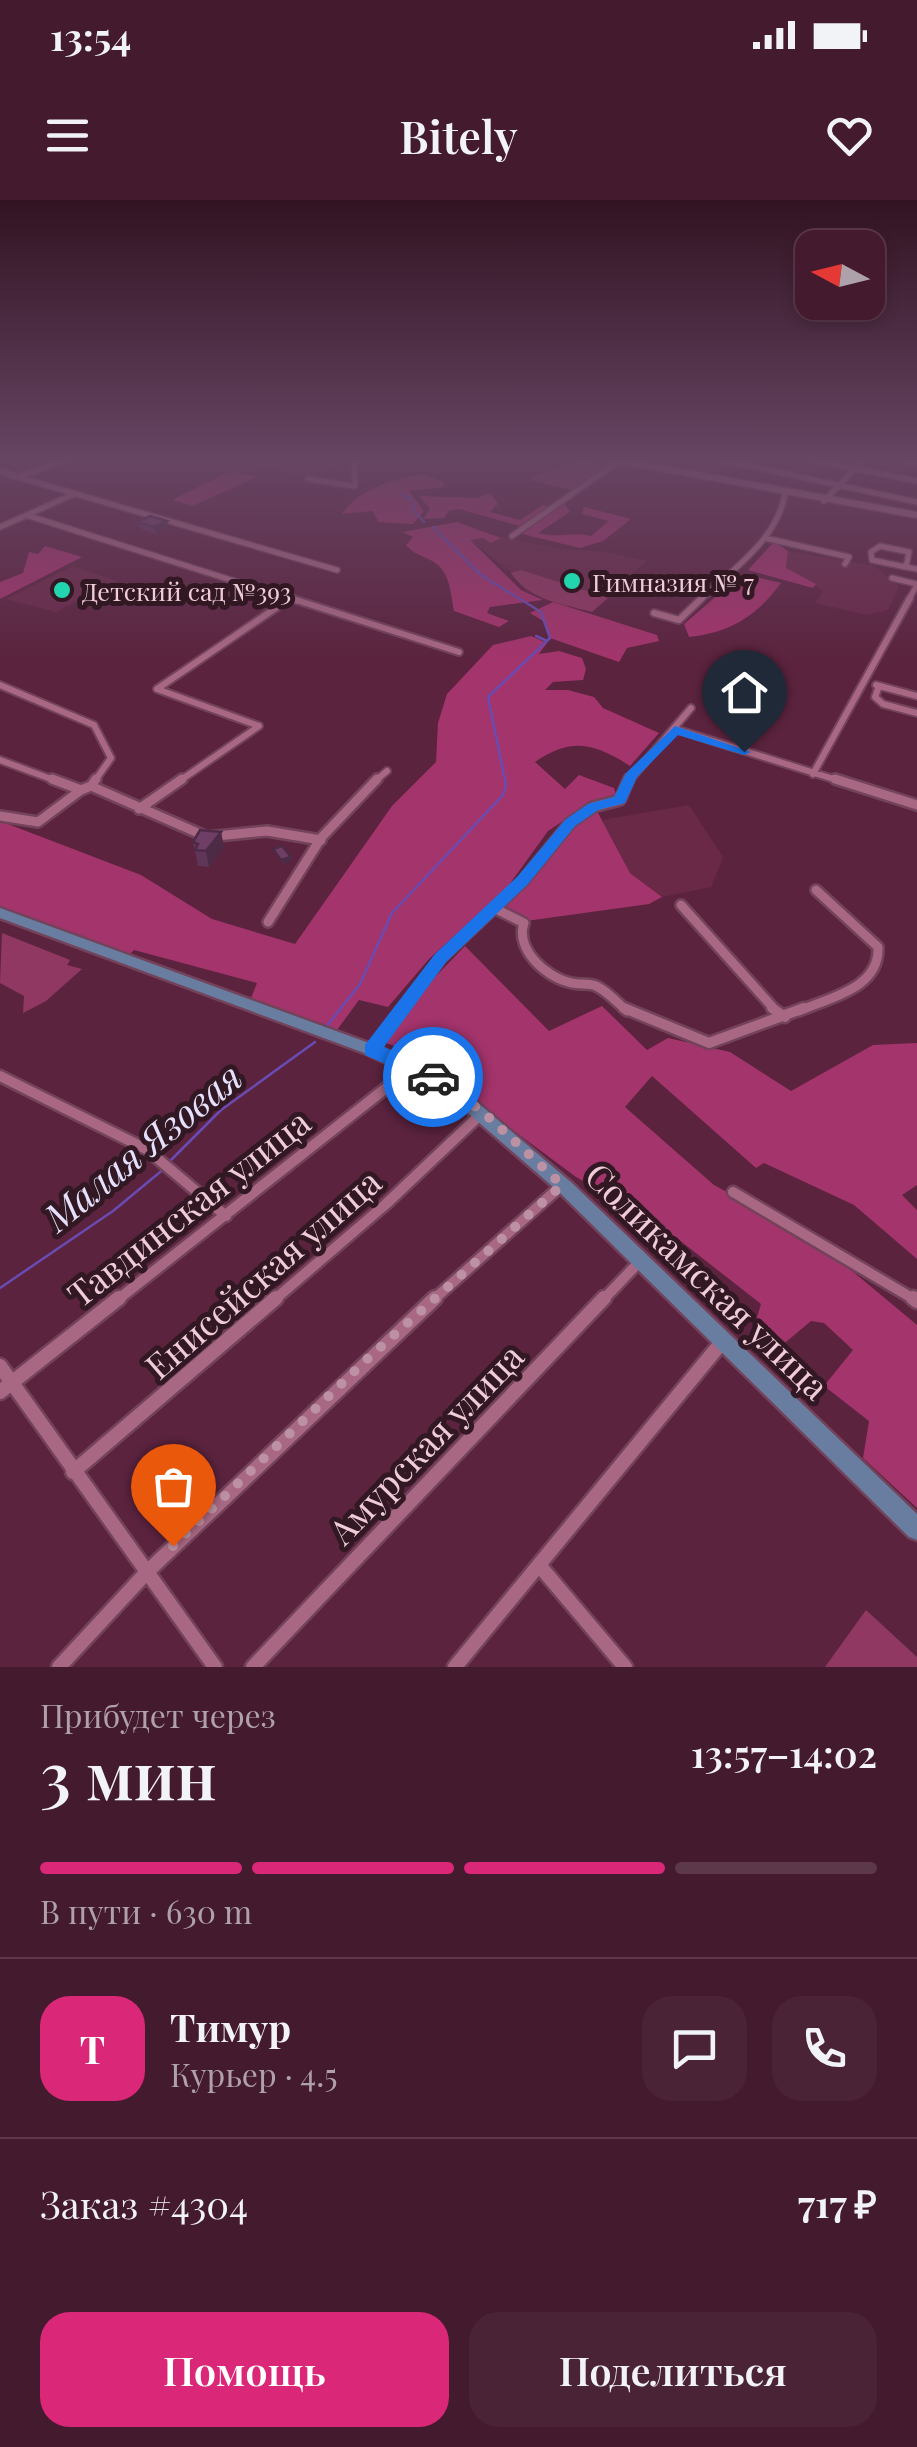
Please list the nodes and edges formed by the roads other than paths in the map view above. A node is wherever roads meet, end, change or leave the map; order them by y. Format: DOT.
graph roads {
  1 [pos="58,525"];
  2 [pos="181,525"];
  3 [pos="527,525"];
  4 [pos="775,525"];
  5 [pos="512,536"];
  6 [pos="765,538"];
  7 [pos="845,564"];
  8 [pos="878,567"];
  9 [pos="906,567"];
  10 [pos="917,569"];
  11 [pos="338,570"];
  12 [pos="892,578"];
  13 [pos="917,584"];
  14 [pos="289,600"];
  15 [pos="654,613"];
  16 [pos="459,652"];
  17 [pos="863,682"];
  18 [pos="0,685"];
  19 [pos="879,686"];
  20 [pos="917,696"];
  21 [pos="691,708"];
  22 [pos="917,713"];
  23 [pos="675,730"];
  24 [pos="0,760"];
  25 [pos="387,771"];
  26 [pos="813,774"];
  27 [pos="91,786"];
  28 [pos="81,790"];
  29 [pos="917,804"];
  30 [pos="139,810"];
  31 [pos="0,816"];
  32 [pos="321,840"];
  33 [pos="816,890"];
  34 [pos="681,905"];
  35 [pos="494,908"];
  36 [pos="0,913"];
  37 [pos="268,922"];
  38 [pos="786,1017"];
  39 [pos="372,1050"];
  40 [pos="410,1064"];
  41 [pos="0,1076"];
  42 [pos="483,1112"];
  43 [pos="562,1185"];
  44 [pos="733,1192"];
  45 [pos="226,1216"];
  46 [pos="641,1260"];
  47 [pos="917,1300"];
  48 [pos="724,1340"];
  49 [pos="0,1366"];
  50 [pos="16,1381"];
  51 [pos="0,1392"];
  52 [pos="72,1472"];
  53 [pos="917,1529"];
  54 [pos="539,1565"];
  55 [pos="146,1573"];
  56 [pos="59,1667"];
  57 [pos="215,1667"];
  58 [pos="253,1667"];
  59 [pos="455,1667"];
  60 [pos="625,1667"];
  1 -- 14 [label="street"];
  2 -- 11 [label="street"];
  3 -- 5 [label="street"];
  4 -- 6 [label="street"];
  6 -- 7 [label="street"];
  6 -- 15 [label="street"];
  8 -- 9 [label="street"];
  9 -- 9 [label="street"];
  9 -- 10 [label="street"];
  12 -- 13 [label="street"];
  13 -- 17 [label="street"];
  14 -- 16 [label="street"];
  14 -- 30 [label="street"];
  17 -- 19 [label="street"];
  17 -- 26 [label="street"];
  18 -- 27 [label="street"];
  19 -- 20 [label="street"];
  19 -- 22 [label="street"];
  21 -- 23 [label="street"];
  23 -- 26 [label="street"];
  23 -- 35 [label="street"];
  24 -- 28 [label="street"];
  25 -- 32 [label="street"];
  26 -- 29 [label="street"];
  27 -- 28 [label="street"];
  27 -- 30 [label="street"];
  28 -- 31 [label="street"];
  30 -- 32 [label="street"];
  32 -- 37 [label="street"];
  33 -- 38 [label="street"];
  34 -- 38 [label="street"];
  35 -- 38 [label="street"];
  35 -- 39 [label="street"];
  36 -- 39 [label="main road, Соликамская улица"];
  39 -- 40 [label="main road, Соликамская улица"];
  40 -- 42 [label="main road, Соликамская улица"];
  40 -- 45 [label="street, Тавдинская улица"];
  41 -- 45 [label="street"];
  42 -- 43 [label="main road, Соликамская улица"];
  42 -- 52 [label="street, Енисейская улица"];
  43 -- 46 [label="main road, Соликамская улица"];
  43 -- 55 [label="street"];
  44 -- 47 [label="street"];
  45 -- 50 [label="street, Тавдинская улица"];
  46 -- 48 [label="main road, Соликамская улица"];
  46 -- 58 [label="street, Амурская улица"];
  48 -- 53 [label="main road, Соликамская улица"];
  48 -- 54 [label="street"];
  49 -- 50 [label="street"];
  50 -- 51 [label="street, Тавдинская улица"];
  50 -- 52 [label="street"];
  52 -- 55 [label="street"];
  54 -- 59 [label="street"];
  54 -- 60 [label="street"];
  55 -- 56 [label="street"];
  55 -- 57 [label="street"];
}
